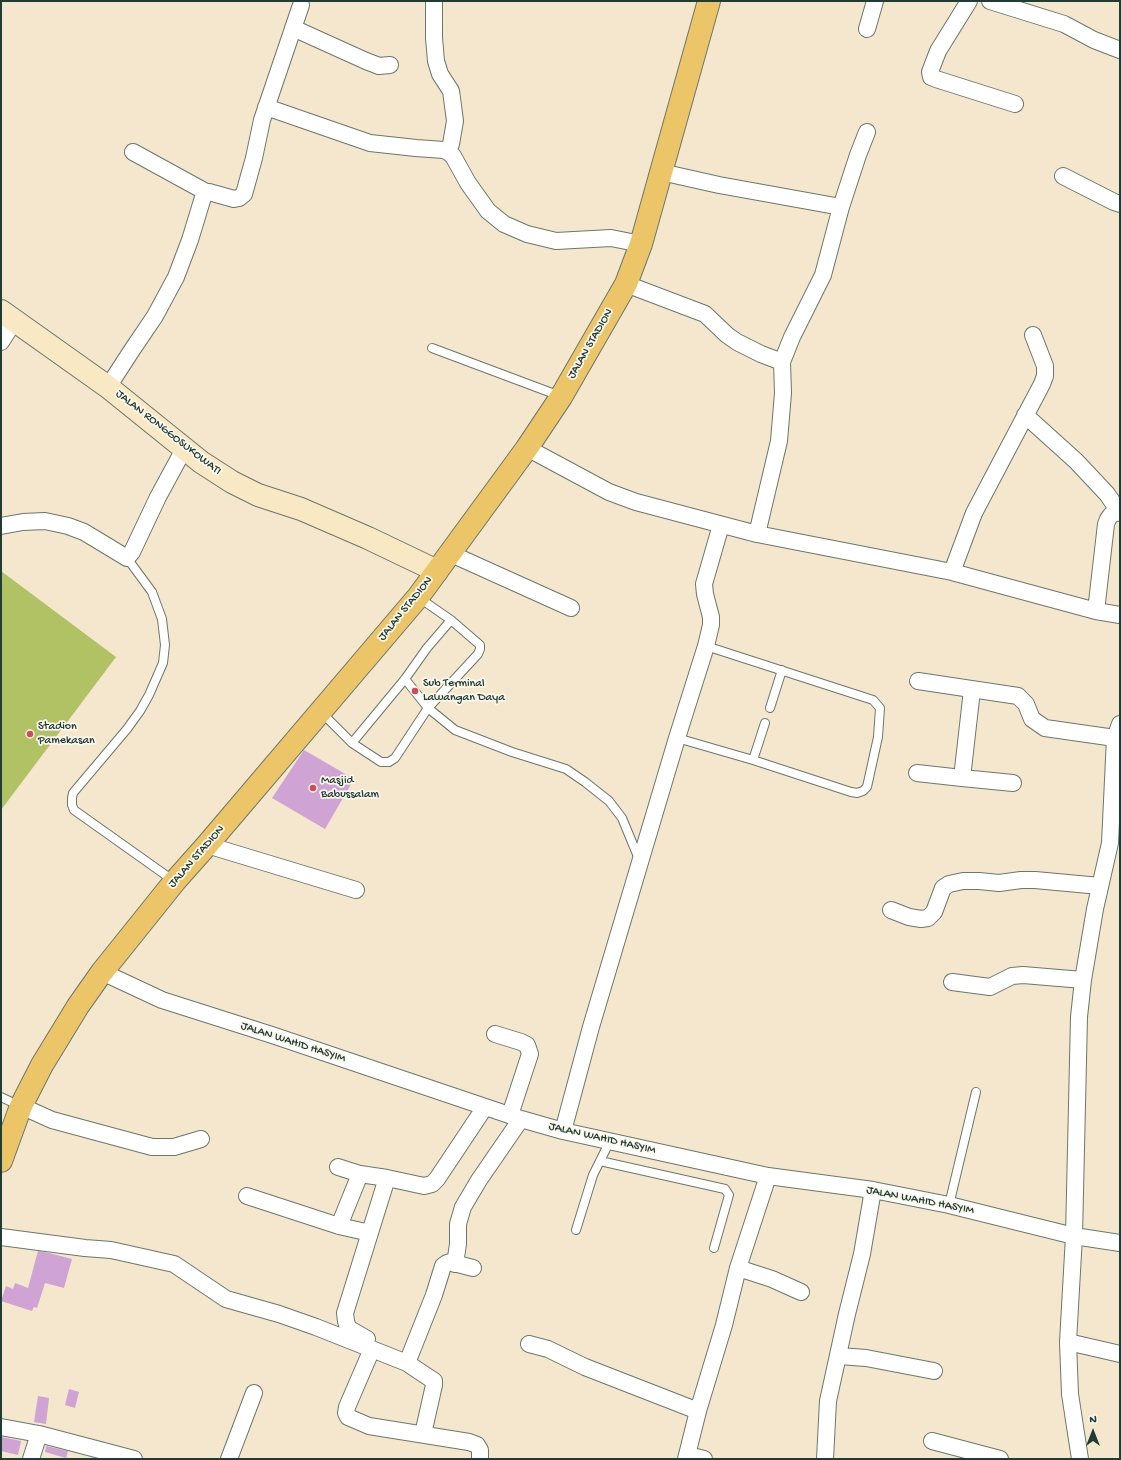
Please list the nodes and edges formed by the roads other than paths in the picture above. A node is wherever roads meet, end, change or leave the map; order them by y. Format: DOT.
graph roads {
  1 [pos="434,1"];
  2 [pos="709,1"];
  3 [pos="875,1"];
  4 [pos="969,1"];
  5 [pos="990,1"];
  6 [pos="301,4"];
  7 [pos="293,28"];
  8 [pos="867,29"];
  9 [pos="1120,50"];
  10 [pos="390,65"];
  11 [pos="1015,104"];
  12 [pos="266,107"];
  13 [pos="867,132"];
  14 [pos="133,152"];
  15 [pos="448,152"];
  16 [pos="661,172"];
  17 [pos="1063,176"];
  18 [pos="206,192"];
  19 [pos="1120,204"];
  20 [pos="841,207"];
  21 [pos="641,244"];
  22 [pos="626,284"];
  23 [pos="8,315"];
  24 [pos="1033,335"];
  25 [pos="1,342"];
  26 [pos="432,348"];
  27 [pos="782,362"];
  28 [pos="108,387"];
  29 [pos="561,396"];
  30 [pos="1025,415"];
  31 [pos="527,448"];
  32 [pos="184,449"];
  33 [pos="1120,512"];
  34 [pos="721,525"];
  35 [pos="1,526"];
  36 [pos="757,534"];
  37 [pos="127,558"];
  38 [pos="443,562"];
  39 [pos="952,572"];
  40 [pos="418,597"];
  41 [pos="571,608"];
  42 [pos="1096,611"];
  43 [pos="1120,615"];
  44 [pos="451,620"];
  45 [pos="706,646"];
  46 [pos="782,670"];
  47 [pos="405,679"];
  48 [pos="918,681"];
  49 [pos="972,690"];
  50 [pos="428,708"];
  51 [pos="770,708"];
  52 [pos="321,711"];
  53 [pos="765,723"];
  54 [pos="1118,731"];
  55 [pos="677,738"];
  56 [pos="352,743"];
  57 [pos="753,760"];
  58 [pos="917,773"];
  59 [pos="962,778"];
  60 [pos="1013,783"];
  61 [pos="207,845"];
  62 [pos="640,862"];
  63 [pos="175,881"];
  64 [pos="1100,886"];
  65 [pos="356,890"];
  66 [pos="891,910"];
  67 [pos="102,972"];
  68 [pos="1083,980"];
  69 [pos="952,982"];
  70 [pos="495,1034"];
  71 [pos="976,1092"];
  72 [pos="1,1097"];
  73 [pos="21,1106"];
  74 [pos="485,1107"];
  75 [pos="515,1117"];
  76 [pos="562,1131"];
  77 [pos="201,1139"];
  78 [pos="610,1141"];
  79 [pos="1,1161"];
  80 [pos="600,1161"];
  81 [pos="338,1167"];
  82 [pos="360,1174"];
  83 [pos="768,1176"];
  84 [pos="387,1178"];
  85 [pos="873,1190"];
  86 [pos="247,1196"];
  87 [pos="949,1205"];
  88 [pos="339,1226"];
  89 [pos="576,1230"];
  90 [pos="370,1233"];
  91 [pos="1074,1236"];
  92 [pos="1,1238"];
  93 [pos="1120,1243"];
  94 [pos="714,1248"];
  95 [pos="455,1264"];
  96 [pos="473,1268"];
  97 [pos="738,1268"];
  98 [pos="801,1292"];
  99 [pos="1068,1342"];
  100 [pos="529,1344"];
  101 [pos="372,1349"];
  102 [pos="1120,1354"];
  103 [pos="839,1356"];
  104 [pos="404,1357"];
  105 [pos="934,1371"];
  106 [pos="254,1393"];
  107 [pos="698,1411"];
  108 [pos="1,1427"];
  109 [pos="39,1434"];
  110 [pos="423,1434"];
  111 [pos="932,1441"];
  112 [pos="687,1457"];
  113 [pos="31,1459"];
  114 [pos="134,1459"];
  115 [pos="228,1459"];
  116 [pos="480,1459"];
  117 [pos="704,1459"];
  118 [pos="825,1459"];
  119 [pos="1000,1459"];
  120 [pos="1080,1459"];
  1 -- 15 [label="street"];
  2 -- 16 [label="main road, JALAN STADION"];
  3 -- 8 [label="street"];
  4 -- 11 [label="street"];
  5 -- 9 [label="street"];
  6 -- 7 [label="street"];
  7 -- 10 [label="street"];
  7 -- 12 [label="street"];
  12 -- 15 [label="street"];
  12 -- 18 [label="street"];
  13 -- 20 [label="street"];
  14 -- 18 [label="street"];
  15 -- 21 [label="street"];
  16 -- 20 [label="street"];
  16 -- 21 [label="main road, JALAN STADION"];
  17 -- 19 [label="street"];
  18 -- 28 [label="street"];
  20 -- 27 [label="street"];
  21 -- 22 [label="main road, JALAN STADION"];
  22 -- 27 [label="street"];
  22 -- 29 [label="main road, JALAN STADION"];
  23 -- 25 [label="street"];
  23 -- 28 [label="main road, JALAN RONGGOSUKOWATI"];
  24 -- 30 [label="street"];
  26 -- 29 [label="lane"];
  27 -- 36 [label="street"];
  28 -- 32 [label="main road, JALAN RONGGOSUKOWATI"];
  29 -- 31 [label="main road, JALAN STADION"];
  30 -- 33 [label="street"];
  30 -- 39 [label="street"];
  31 -- 34 [label="street"];
  31 -- 38 [label="main road, JALAN STADION"];
  32 -- 37 [label="street"];
  32 -- 38 [label="main road, JALAN RONGGOSUKOWATI"];
  33 -- 42 [label="street"];
  34 -- 36 [label="street"];
  34 -- 45 [label="street"];
  35 -- 37 [label="street"];
  36 -- 39 [label="street"];
  37 -- 63 [label="lane"];
  38 -- 40 [label="main road, JALAN STADION"];
  38 -- 41 [label="street"];
  39 -- 42 [label="street"];
  40 -- 44 [label="lane"];
  40 -- 52 [label="main road, JALAN STADION"];
  42 -- 43 [label="street"];
  44 -- 47 [label="lane"];
  44 -- 50 [label="lane"];
  45 -- 46 [label="lane"];
  45 -- 55 [label="street"];
  46 -- 51 [label="lane"];
  46 -- 57 [label="lane"];
  47 -- 50 [label="lane"];
  47 -- 56 [label="lane"];
  48 -- 49 [label="street"];
  49 -- 54 [label="street"];
  49 -- 59 [label="street"];
  50 -- 56 [label="lane"];
  50 -- 62 [label="lane"];
  52 -- 56 [label="lane"];
  52 -- 61 [label="main road, JALAN STADION"];
  53 -- 57 [label="lane"];
  54 -- 64 [label="street"];
  55 -- 57 [label="lane"];
  55 -- 62 [label="street"];
  58 -- 59 [label="street"];
  59 -- 60 [label="street"];
  61 -- 63 [label="main road, JALAN STADION"];
  61 -- 65 [label="street"];
  62 -- 76 [label="street"];
  63 -- 67 [label="main road, JALAN STADION"];
  64 -- 66 [label="street"];
  64 -- 68 [label="street"];
  67 -- 73 [label="main road, JALAN STADION"];
  67 -- 74 [label="street, JALAN WAHID HASYIM"];
  68 -- 69 [label="street"];
  68 -- 91 [label="street"];
  70 -- 75 [label="street"];
  71 -- 87 [label="lane"];
  72 -- 73 [label="lane"];
  73 -- 77 [label="street"];
  73 -- 79 [label="main road, JALAN STADION"];
  74 -- 75 [label="street, JALAN WAHID HASYIM"];
  74 -- 84 [label="street"];
  75 -- 76 [label="street, JALAN WAHID HASYIM"];
  75 -- 95 [label="street"];
  76 -- 78 [label="street, JALAN WAHID HASYIM"];
  78 -- 80 [label="lane"];
  78 -- 83 [label="street, JALAN WAHID HASYIM"];
  80 -- 89 [label="lane"];
  80 -- 94 [label="lane"];
  81 -- 82 [label="street"];
  82 -- 84 [label="street"];
  82 -- 88 [label="street"];
  83 -- 85 [label="street, JALAN WAHID HASYIM"];
  83 -- 97 [label="street"];
  84 -- 90 [label="street"];
  85 -- 87 [label="street, JALAN WAHID HASYIM"];
  85 -- 103 [label="street"];
  86 -- 88 [label="street"];
  87 -- 91 [label="street, JALAN WAHID HASYIM"];
  88 -- 90 [label="street"];
  90 -- 104 [label="street"];
  91 -- 93 [label="street, JALAN WAHID HASYIM"];
  91 -- 99 [label="street"];
  92 -- 101 [label="street"];
  95 -- 96 [label="street"];
  95 -- 104 [label="street"];
  97 -- 98 [label="street"];
  97 -- 107 [label="street"];
  99 -- 102 [label="street"];
  99 -- 120 [label="street"];
  100 -- 107 [label="street"];
  101 -- 104 [label="street"];
  101 -- 110 [label="street"];
  103 -- 105 [label="street"];
  103 -- 118 [label="street"];
  104 -- 110 [label="street"];
  106 -- 115 [label="street"];
  107 -- 112 [label="street"];
  108 -- 109 [label="street"];
  109 -- 113 [label="street"];
  109 -- 114 [label="street"];
  110 -- 116 [label="street"];
  111 -- 119 [label="street"];
  112 -- 117 [label="street"];
}
